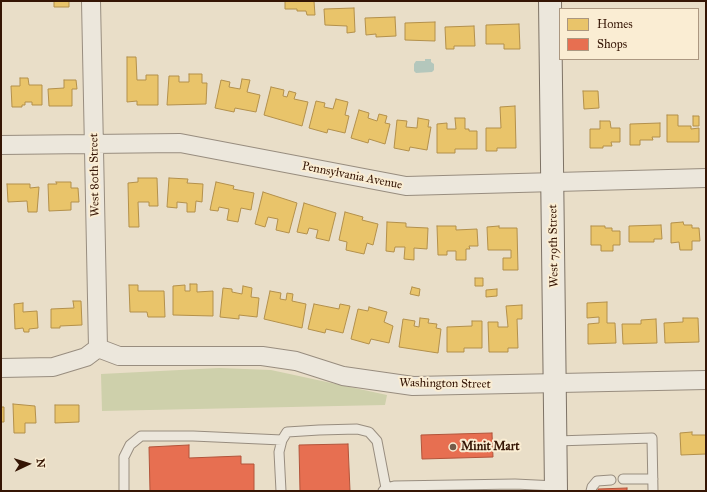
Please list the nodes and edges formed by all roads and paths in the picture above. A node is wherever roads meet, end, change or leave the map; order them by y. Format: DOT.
graph roads {
  1 [pos="91,1"];
  2 [pos="550,1"];
  3 [pos="94,143"];
  4 [pos="1,145"];
  5 [pos="706,178"];
  6 [pos="553,182"];
  7 [pos="98,348"];
  8 [pos="1,368"];
  9 [pos="706,380"];
  10 [pos="556,382"];
  11 [pos="282,440"];
  12 [pos="556,441"];
  13 [pos="623,479"];
  14 [pos="653,479"];
  15 [pos="611,480"];
  16 [pos="515,488"];
  17 [pos="556,488"];
  18 [pos="385,490"];
  19 [pos="124,491"];
  20 [pos="281,491"];
  21 [pos="591,491"];
  22 [pos="653,491"];
  1 -- 3 [label="street, West 80th Street"];
  2 -- 6 [label="street, West 79th Street"];
  3 -- 4 [label="street, Pennsylvania Avenue"];
  3 -- 6 [label="street, Pennsylvania Avenue"];
  3 -- 7 [label="street, West 80th Street"];
  5 -- 6 [label="street, Pennsylvania Avenue"];
  6 -- 10 [label="street, West 79th Street"];
  7 -- 8 [label="street"];
  7 -- 10 [label="street, Washington Street"];
  9 -- 10 [label="street, Washington Street"];
  10 -- 12 [label="street, West 79th Street"];
  11 -- 18 [label="lane"];
  11 -- 19 [label="lane"];
  11 -- 20 [label="lane"];
  12 -- 14 [label="lane"];
  12 -- 17 [label="street, West 79th Street"];
  13 -- 14 [label="lane"];
  14 -- 22 [label="lane"];
  15 -- 21 [label="lane"];
  16 -- 17 [label="lane"];
  16 -- 18 [label="lane"];
}
